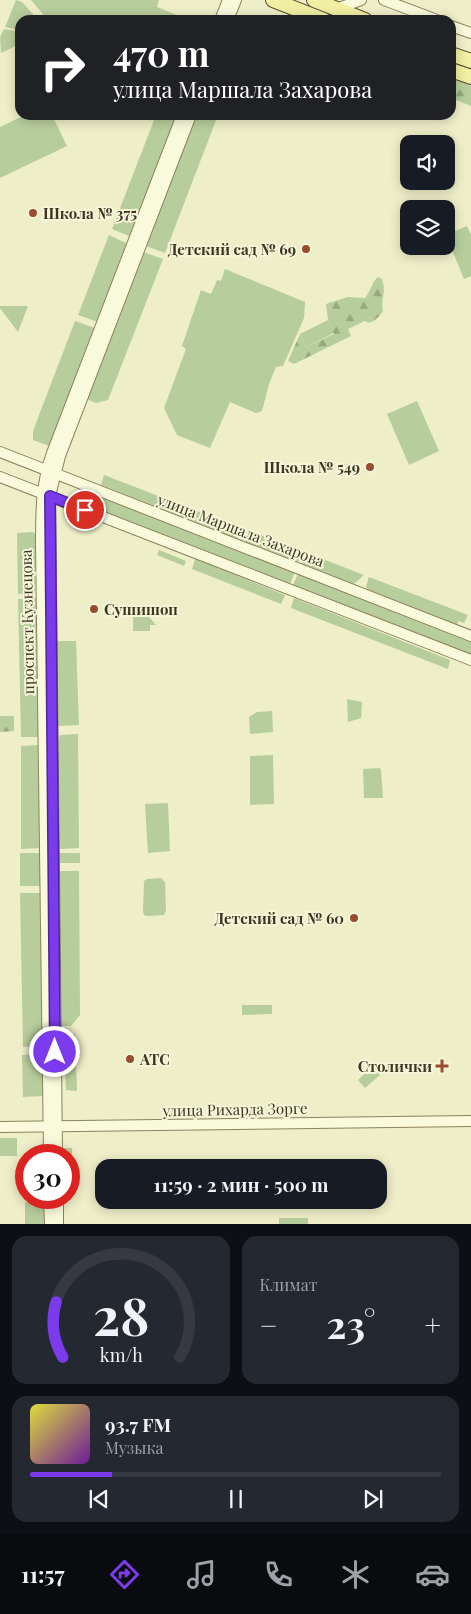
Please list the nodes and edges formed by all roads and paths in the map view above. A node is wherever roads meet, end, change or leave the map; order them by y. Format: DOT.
graph roads {
  1 [pos="228,0"];
  2 [pos="236,0"];
  3 [pos="273,0"];
  4 [pos="314,0"];
  5 [pos="361,0"];
  6 [pos="384,0"];
  7 [pos="336,9"];
  8 [pos="222,15"];
  9 [pos="230,15"];
  10 [pos="311,15"];
  11 [pos="352,15"];
  12 [pos="424,15"];
  13 [pos="456,28"];
  14 [pos="471,33"];
  15 [pos="456,56"];
  16 [pos="471,61"];
  17 [pos="456,72"];
  18 [pos="471,77"];
  19 [pos="180,120"];
  20 [pos="189,120"];
  21 [pos="0,452"];
  22 [pos="50,472"];
  23 [pos="0,476"];
  24 [pos="46,494"];
  25 [pos="471,636"];
  26 [pos="471,660"];
  27 [pos="471,1121"];
  28 [pos="52,1126"];
  29 [pos="0,1127"];
  30 [pos="50,1144"];
  31 [pos="55,1144"];
  32 [pos="49,1209"];
  33 [pos="58,1209"];
  34 [pos="50,1224"];
  35 [pos="58,1224"];
  1 -- 8 [label="street"];
  2 -- 9 [label="street"];
  3 -- 10 [label="main road"];
  4 -- 7 [label="main road"];
  5 -- 7 [label="street"];
  6 -- 12 [label="street"];
  7 -- 11 [label="main road"];
  13 -- 14 [label="street"];
  15 -- 16 [label="main road"];
  17 -- 18 [label="main road"];
  19 -- 22 [label="street, проспект Кузнецова"];
  20 -- 22 [label="street, проспект Кузнецова"];
  21 -- 22 [label="street, улица Маршала Захарова"];
  22 -- 24 [label="street, проспект Кузнецова"];
  22 -- 25 [label="street, улица Маршала Захарова"];
  23 -- 24 [label="street"];
  24 -- 26 [label="street"];
  24 -- 28 [label="street, проспект Кузнецова"];
  27 -- 28 [label="street, улица Рихарда Зорге"];
  28 -- 29 [label="street, улица Рихарда Зорге"];
  28 -- 30 [label="street, проспект Кузнецова"];
  28 -- 31 [label="street, проспект Кузнецова"];
  32 -- 34 [label="street"];
  33 -- 35 [label="street"];
}
